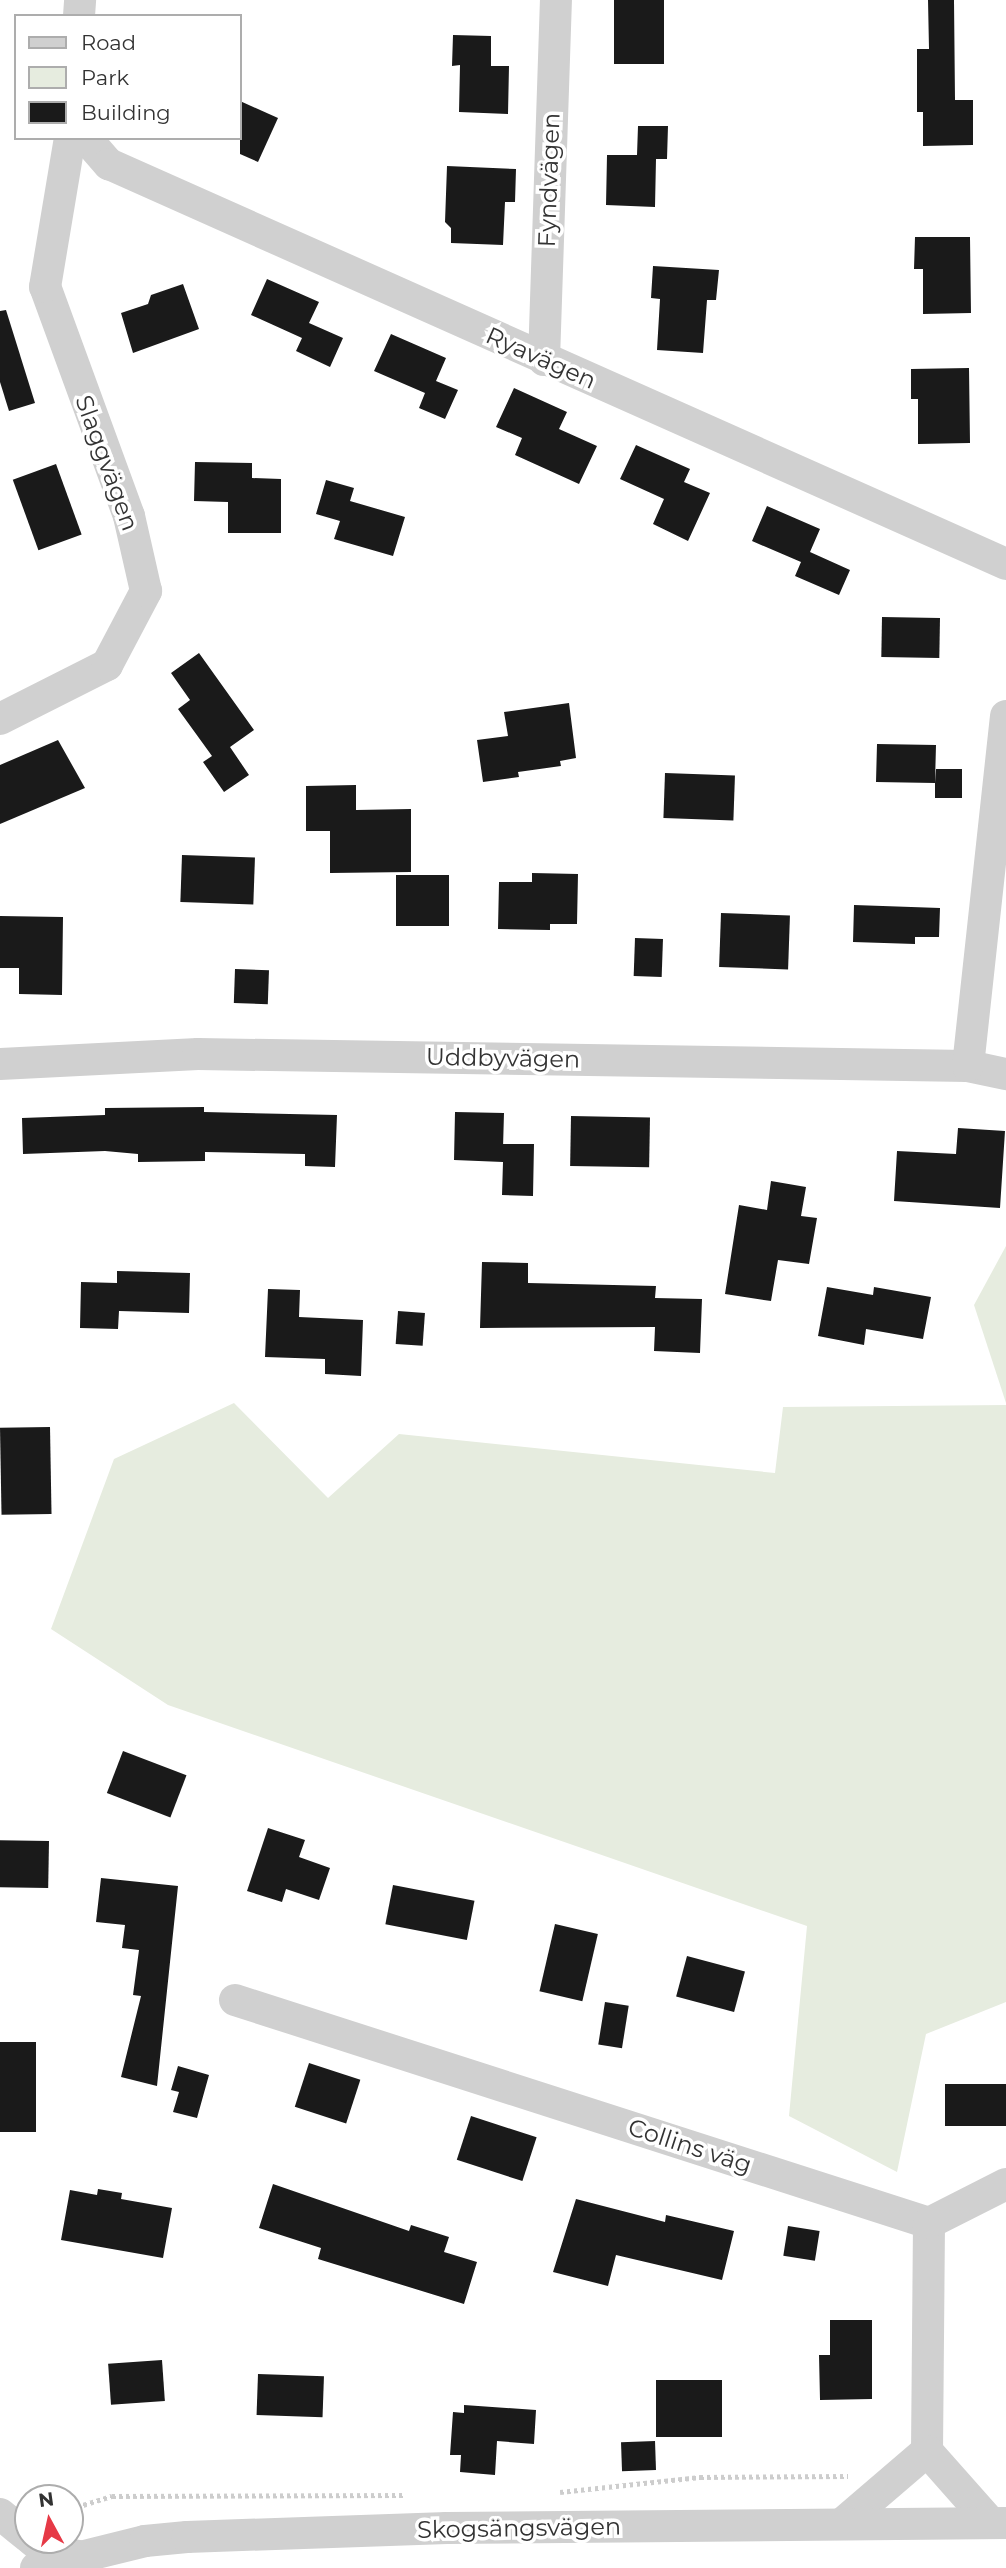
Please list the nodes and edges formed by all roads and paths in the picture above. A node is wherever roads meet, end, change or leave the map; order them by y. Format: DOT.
graph roads {
  1 [pos="556,0"];
  2 [pos="70,140"];
  3 [pos="88,140"];
  4 [pos="544,360"];
  5 [pos="1006,564"];
  6 [pos="1006,716"];
  7 [pos="0,719"];
  8 [pos="0,1063"];
  9 [pos="968,1066"];
  10 [pos="1006,1074"];
  11 [pos="235,2000"];
  12 [pos="1006,2184"];
  13 [pos="929,2223"];
  14 [pos="928,2451"];
  15 [pos="853,2476"];
  16 [pos="548,2494"];
  17 [pos="412,2495"];
  18 [pos="84,2505"];
  19 [pos="0,2514"];
  20 [pos="998,2522"];
  21 [pos="843,2524"];
  22 [pos="14,2525"];
  23 [pos="68,2554"];
  24 [pos="79,2556"];
  25 [pos="36,2568"];
  1 -- 4 [label="street, Fyndvägen"];
  2 -- 7 [label="street, Slaggvägen"];
  3 -- 4 [label="street, Ryavägen"];
  4 -- 5 [label="street, Ryavägen"];
  6 -- 9 [label="street"];
  8 -- 9 [label="street, Uddbyvägen"];
  9 -- 10 [label="street, Uddbyvägen"];
  11 -- 13 [label="street, Collins väg"];
  12 -- 13 [label="street"];
  13 -- 14 [label="street"];
  14 -- 20 [label="street"];
  14 -- 21 [label="street"];
  15 -- 16 [label="path"];
  17 -- 18 [label="path"];
  19 -- 22 [label="street"];
  20 -- 21 [label="street, Skogsängsvägen"];
  21 -- 24 [label="street, Skogsängsvägen"];
  23 -- 24 [label="street"];
  24 -- 25 [label="street, Skogsängsvägen"];
}
